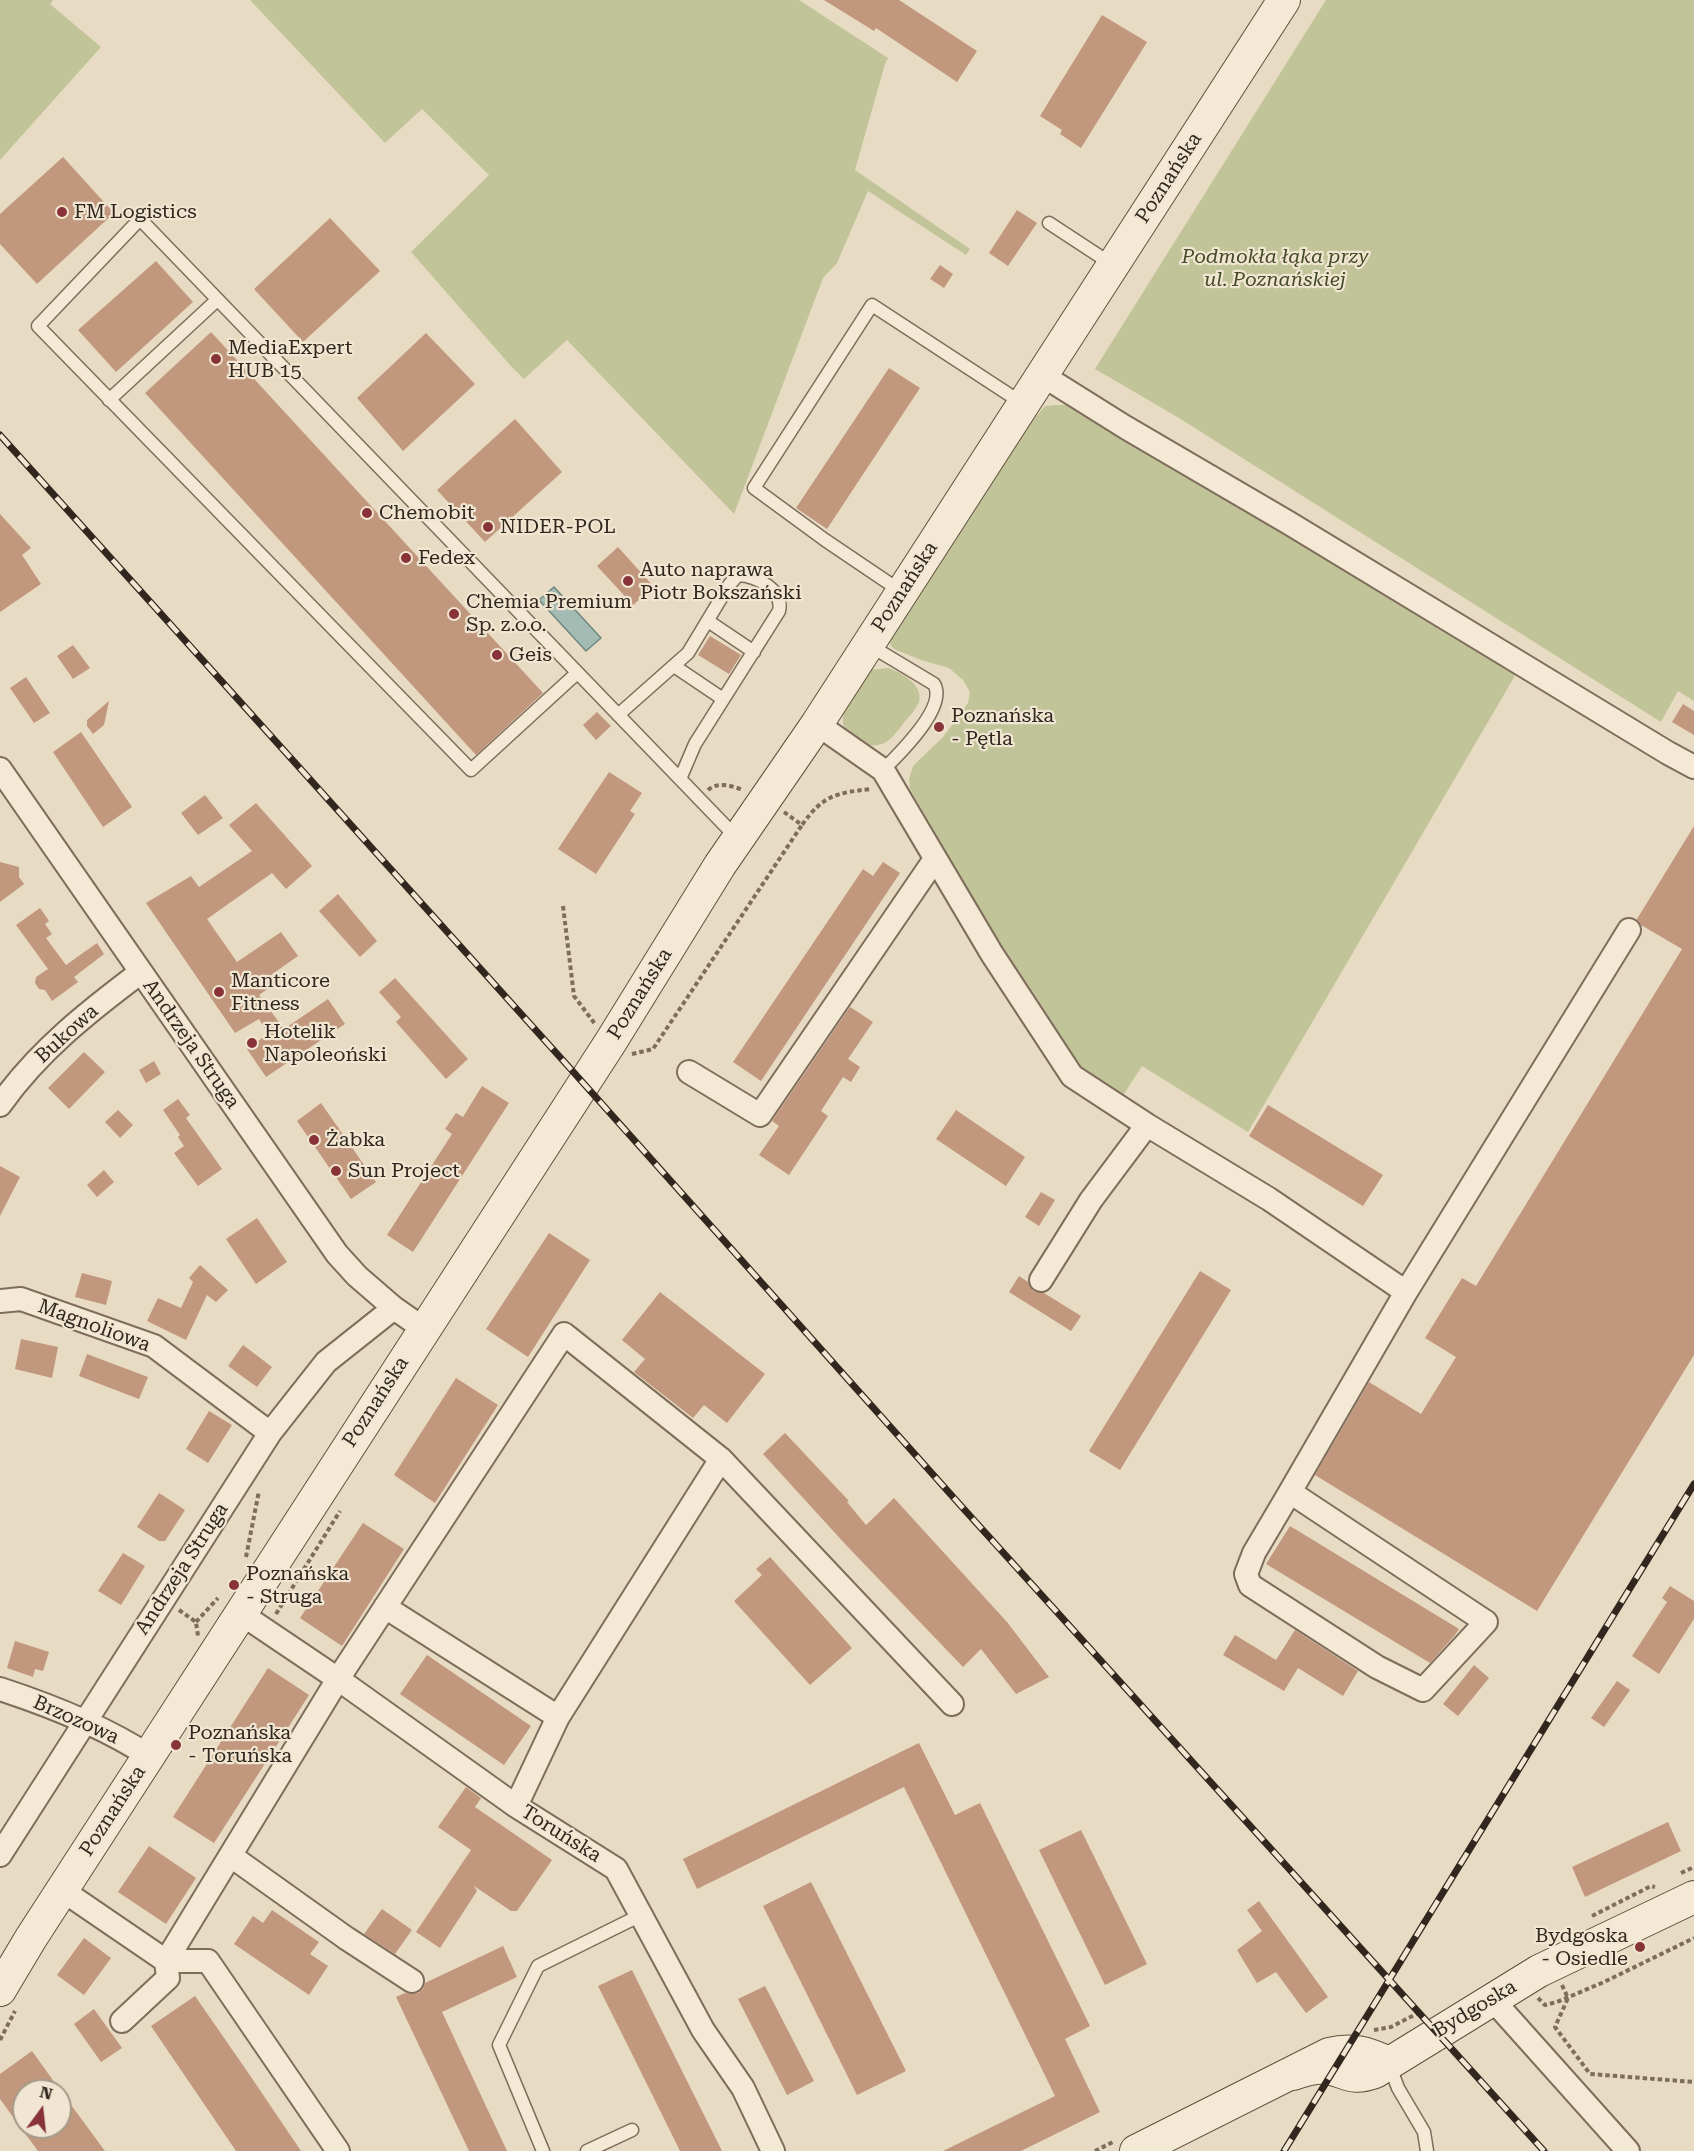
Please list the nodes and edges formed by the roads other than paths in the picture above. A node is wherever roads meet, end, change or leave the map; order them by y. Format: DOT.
graph roads {
  1 [pos="1275,3"];
  2 [pos="1048,223"];
  3 [pos="1113,265"];
  4 [pos="217,300"];
  5 [pos="1042,375"];
  6 [pos="110,400"];
  7 [pos="1023,404"];
  8 [pos="902,592"];
  9 [pos="708,621"];
  10 [pos="868,645"];
  11 [pos="754,652"];
  12 [pos="674,666"];
  13 [pos="577,673"];
  14 [pos="723,699"];
  15 [pos="618,715"];
  16 [pos="817,724"];
  17 [pos="1694,767"];
  18 [pos="0,769"];
  19 [pos="883,770"];
  20 [pos="680,779"];
  21 [pos="737,838"];
  22 [pos="935,859"];
  23 [pos="1629,930"];
  24 [pos="141,972"];
  25 [pos="689,1072"];
  26 [pos="0,1105"];
  27 [pos="1147,1125"];
  28 [pos="1041,1280"];
  29 [pos="1406,1292"];
  30 [pos="0,1301"];
  31 [pos="394,1308"];
  32 [pos="424,1329"];
  33 [pos="270,1433"];
  34 [pos="722,1459"];
  35 [pos="1290,1492"];
  36 [pos="231,1603"];
  37 [pos="385,1607"];
  38 [pos="338,1679"];
  39 [pos="0,1689"];
  40 [pos="952,1704"];
  41 [pos="558,1717"];
  42 [pos="85,1721"];
  43 [pos="148,1756"];
  44 [pos="516,1806"];
  45 [pos="0,1855"];
  46 [pos="231,1856"];
  47 [pos="62,1890"];
  48 [pos="1694,1897"];
  49 [pos="641,1915"];
  50 [pos="166,1961"];
  51 [pos="411,1981"];
  52 [pos="9,1998"];
  53 [pos="1492,1999"];
  54 [pos="122,2021"];
  55 [pos="1389,2063"];
  56 [pos="632,2130"];
  57 [pos="338,2151"];
  58 [pos="543,2151"];
  59 [pos="587,2151"];
  60 [pos="773,2151"];
  61 [pos="1136,2151"];
  62 [pos="1426,2151"];
  63 [pos="1628,2151"];
  1 -- 3 [label="main road, Poznańska"];
  2 -- 3 [label="lane"];
  3 -- 5 [label="main road, Poznańska"];
  4 -- 6 [label="lane"];
  4 -- 6 [label="lane"];
  4 -- 13 [label="lane"];
  5 -- 7 [label="main road, Poznańska"];
  5 -- 17 [label="street"];
  6 -- 13 [label="lane"];
  7 -- 8 [label="main road, Poznańska"];
  7 -- 8 [label="lane"];
  8 -- 10 [label="main road, Poznańska"];
  9 -- 11 [label="lane"];
  9 -- 11 [label="lane"];
  9 -- 12 [label="lane"];
  10 -- 16 [label="main road, Poznańska"];
  10 -- 19 [label="lane"];
  11 -- 14 [label="lane"];
  12 -- 14 [label="lane"];
  12 -- 15 [label="lane"];
  13 -- 15 [label="lane"];
  14 -- 20 [label="lane"];
  15 -- 20 [label="lane"];
  16 -- 19 [label="street"];
  16 -- 21 [label="main road, Poznańska"];
  18 -- 24 [label="street, Andrzeja Struga"];
  19 -- 22 [label="street"];
  20 -- 21 [label="lane"];
  21 -- 32 [label="main road, Poznańska"];
  22 -- 25 [label="street"];
  22 -- 27 [label="street"];
  23 -- 29 [label="street"];
  24 -- 26 [label="street, Bukowa"];
  24 -- 31 [label="street, Andrzeja Struga"];
  27 -- 28 [label="street"];
  27 -- 29 [label="street"];
  29 -- 35 [label="street"];
  30 -- 33 [label="street, Magnoliowa"];
  31 -- 32 [label="street, Andrzeja Struga"];
  31 -- 33 [label="street, Andrzeja Struga"];
  32 -- 36 [label="main road, Poznańska"];
  33 -- 42 [label="street, Andrzeja Struga"];
  34 -- 37 [label="street"];
  34 -- 40 [label="street"];
  34 -- 41 [label="street"];
  35 -- 35 [label="street"];
  36 -- 38 [label="street, Toruńska"];
  36 -- 43 [label="main road, Poznańska"];
  37 -- 38 [label="street"];
  37 -- 41 [label="street"];
  38 -- 44 [label="street, Toruńska"];
  38 -- 46 [label="street"];
  39 -- 42 [label="street, Brzozowa"];
  41 -- 44 [label="street"];
  42 -- 43 [label="street, Brzozowa"];
  42 -- 45 [label="street, Andrzeja Struga"];
  43 -- 47 [label="main road, Poznańska"];
  44 -- 49 [label="street, Toruńska"];
  46 -- 50 [label="street"];
  46 -- 51 [label="street"];
  47 -- 50 [label="street"];
  47 -- 52 [label="main road, Poznańska"];
  48 -- 53 [label="main road, Bydgoska"];
  49 -- 58 [label="lane"];
  49 -- 60 [label="street, Toruńska"];
  50 -- 54 [label="street"];
  50 -- 57 [label="street"];
  53 -- 55 [label="main road, Bydgoska"];
  53 -- 63 [label="street"];
  55 -- 61 [label="main road"];
  55 -- 62 [label="lane"];
  56 -- 59 [label="lane"];
}
